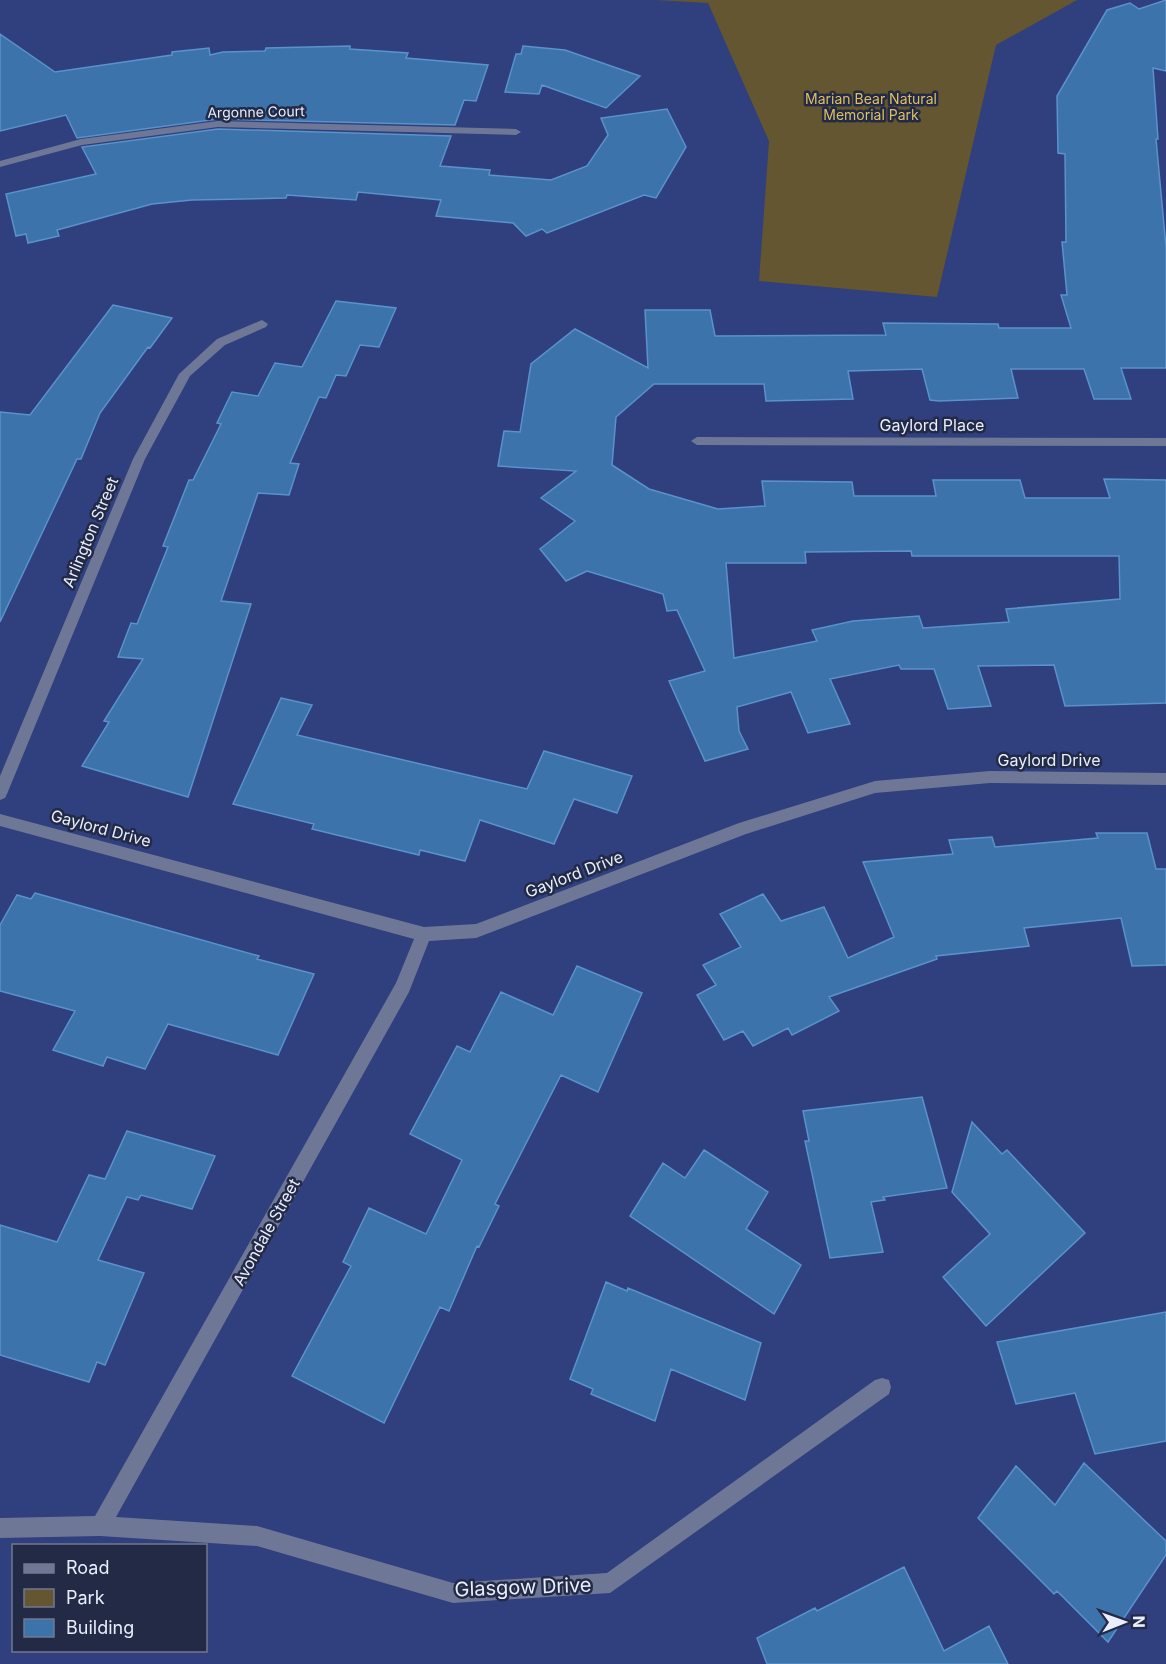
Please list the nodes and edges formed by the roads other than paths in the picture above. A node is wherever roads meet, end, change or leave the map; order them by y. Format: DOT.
graph roads {
  1 [pos="516,132"];
  2 [pos="0,164"];
  3 [pos="262,324"];
  4 [pos="697,441"];
  5 [pos="1166,442"];
  6 [pos="1166,779"];
  7 [pos="0,794"];
  8 [pos="0,820"];
  9 [pos="424,934"];
  10 [pos="882,1387"];
  11 [pos="100,1526"];
  12 [pos="0,1528"];
  1 -- 2 [label="street, Argonne Court"];
  3 -- 7 [label="street, Arlington Street"];
  4 -- 5 [label="street, Gaylord Place"];
  6 -- 9 [label="street, Gaylord Drive"];
  8 -- 9 [label="street, Gaylord Drive"];
  9 -- 11 [label="street, Avondale Street"];
  10 -- 11 [label="street, Glasgow Drive"];
  11 -- 12 [label="street, Glasgow Drive"];
}
